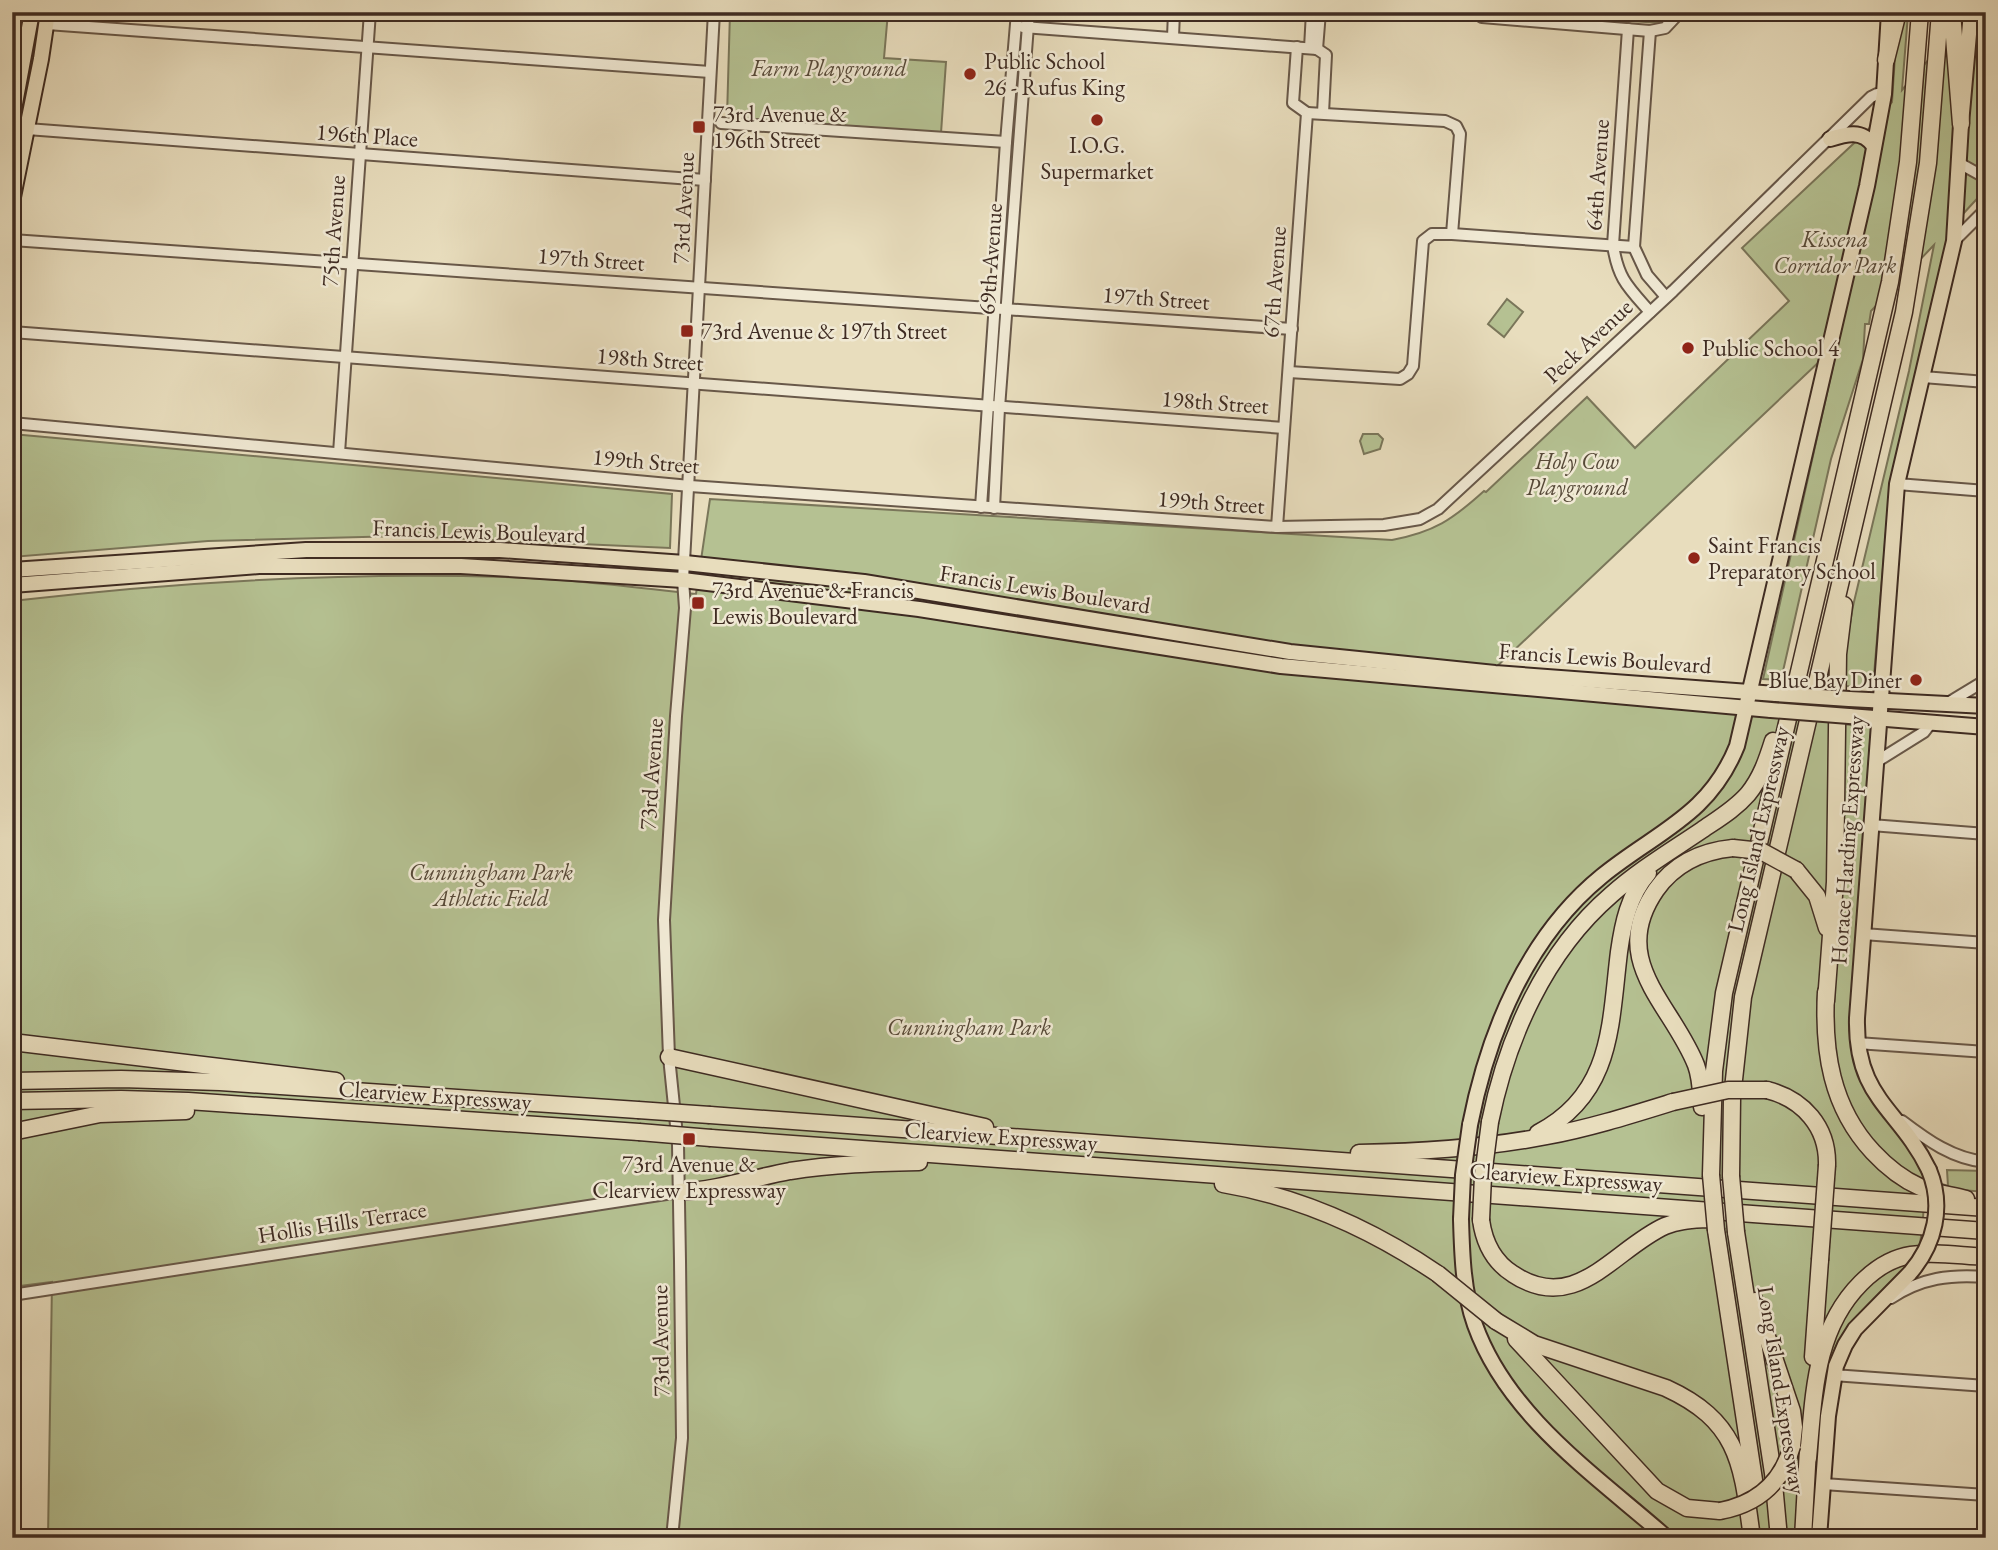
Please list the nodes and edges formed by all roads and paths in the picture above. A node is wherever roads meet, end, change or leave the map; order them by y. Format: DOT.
graph roads {
  1 [pos="33,12"];
  2 [pos="370,12"];
  3 [pos="713,12"];
  4 [pos="1017,12"];
  5 [pos="1029,12"];
  6 [pos="1174,12"];
  7 [pos="1312,12"];
  8 [pos="1320,12"];
  9 [pos="1476,12"];
  10 [pos="1679,12"];
  11 [pos="1889,12"];
  12 [pos="1898,12"];
  13 [pos="1920,12"];
  14 [pos="1940,12"];
  15 [pos="1952,12"];
  16 [pos="1971,12"];
  17 [pos="47,18"];
  18 [pos="1022,27"];
  19 [pos="1628,29"];
  20 [pos="1650,31"];
  21 [pos="1173,37"];
  22 [pos="368,47"];
  23 [pos="1297,47"];
  24 [pos="1314,48"];
  25 [pos="1886,60"];
  26 [pos="710,72"];
  27 [pos="1884,94"];
  28 [pos="1307,113"];
  29 [pos="1323,113"];
  30 [pos="12,120"];
  31 [pos="721,123"];
  32 [pos="1621,123"];
  33 [pos="1643,124"];
  34 [pos="1961,124"];
  35 [pos="27,129"];
  36 [pos="1830,139"];
  37 [pos="1006,142"];
  38 [pos="1874,146"];
  39 [pos="360,155"];
  40 [pos="1959,163"];
  41 [pos="1986,178"];
  42 [pos="705,180"];
  43 [pos="12,202"];
  44 [pos="1984,215"];
  45 [pos="1452,234"];
  46 [pos="12,240"];
  47 [pos="1954,241"];
  48 [pos="1613,245"];
  49 [pos="1634,247"];
  50 [pos="352,263"];
  51 [pos="700,288"];
  52 [pos="1667,297"];
  53 [pos="994,307"];
  54 [pos="1007,309"];
  55 [pos="1650,312"];
  56 [pos="1292,329"];
  57 [pos="12,332"];
  58 [pos="345,357"];
  59 [pos="1289,372"];
  60 [pos="1923,377"];
  61 [pos="1986,382"];
  62 [pos="695,384"];
  63 [pos="994,407"];
  64 [pos="12,423"];
  65 [pos="1284,428"];
  66 [pos="339,453"];
  67 [pos="1868,463"];
  68 [pos="1897,484"];
  69 [pos="690,486"];
  70 [pos="1986,491"];
  71 [pos="981,507"];
  72 [pos="994,508"];
  73 [pos="1277,527"];
  74 [pos="685,563"];
  75 [pos="12,570"];
  76 [pos="683,580"];
  77 [pos="12,585"];
  78 [pos="1816,601"];
  79 [pos="1986,680"];
  80 [pos="1751,691"];
  81 [pos="1880,701"];
  82 [pos="1948,703"];
  83 [pos="1986,706"];
  84 [pos="1747,708"];
  85 [pos="1879,719"];
  86 [pos="1931,723"];
  87 [pos="1986,727"];
  88 [pos="1876,762"];
  89 [pos="1871,825"];
  90 [pos="1986,834"];
  91 [pos="1676,848"];
  92 [pos="1863,934"];
  93 [pos="1986,943"];
  94 [pos="1826,1001"];
  95 [pos="12,1042"];
  96 [pos="1857,1043"];
  97 [pos="1986,1052"];
  98 [pos="669,1057"];
  99 [pos="12,1081"];
  100 [pos="488,1099"];
  101 [pos="12,1101"];
  102 [pos="1884,1108"];
  103 [pos="329,1110"];
  104 [pos="12,1132"];
  105 [pos="1049,1140"];
  106 [pos="1491,1145"];
  107 [pos="1265,1156"];
  108 [pos="1018,1160"];
  109 [pos="1986,1162"];
  110 [pos="1128,1168"];
  111 [pos="1711,1175"];
  112 [pos="679,1192"];
  113 [pos="1986,1202"];
  114 [pos="1986,1208"];
  115 [pos="1792,1217"];
  116 [pos="1986,1231"];
  117 [pos="1736,1232"];
  118 [pos="1986,1257"];
  119 [pos="1986,1277"];
  120 [pos="12,1295"];
  121 [pos="1869,1314"];
  122 [pos="1496,1321"];
  123 [pos="1833,1375"];
  124 [pos="1986,1386"];
  125 [pos="1808,1458"];
  126 [pos="1823,1484"];
  127 [pos="1986,1495"];
  128 [pos="672,1538"];
  129 [pos="1667,1538"];
  130 [pos="1752,1538"];
  131 [pos="1759,1538"];
  132 [pos="1779,1538"];
  133 [pos="1803,1538"];
  134 [pos="1819,1538"];
  1 -- 30 [label="main road"];
  2 -- 22 [label="street, 75th Avenue"];
  3 -- 26 [label="street, 73rd Avenue"];
  4 -- 18 [label="street, 69th Avenue"];
  5 -- 18 [label="street, 69th Avenue"];
  6 -- 21 [label="street"];
  7 -- 24 [label="street"];
  8 -- 24 [label="street"];
  9 -- 19 [label="street"];
  10 -- 20 [label="street"];
  11 -- 25 [label="main road"];
  12 -- 25 [label="highway"];
  13 -- 78 [label="highway, Long Island Expressway"];
  14 -- 67 [label="highway, Long Island Expressway"];
  15 -- 34 [label="highway"];
  16 -- 34 [label="main road, Horace Harding Expressway"];
  17 -- 22 [label="street"];
  17 -- 35 [label="main road"];
  18 -- 21 [label="street"];
  18 -- 37 [label="street, 69th Avenue"];
  18 -- 54 [label="street, 69th Avenue"];
  19 -- 20 [label="street"];
  19 -- 32 [label="street, 64th Avenue"];
  20 -- 33 [label="street, 64th Avenue"];
  21 -- 23 [label="street"];
  22 -- 26 [label="street"];
  22 -- 39 [label="street, 75th Avenue"];
  23 -- 24 [label="street"];
  23 -- 28 [label="street, 67th Avenue"];
  24 -- 29 [label="street"];
  25 -- 27 [label="main road"];
  26 -- 42 [label="street, 73rd Avenue"];
  27 -- 36 [label="street, Peck Avenue"];
  27 -- 38 [label="main road"];
  28 -- 29 [label="street"];
  28 -- 56 [label="street, 67th Avenue"];
  29 -- 45 [label="street"];
  31 -- 37 [label="street"];
  32 -- 33 [label="street"];
  32 -- 48 [label="street, 64th Avenue"];
  33 -- 49 [label="street, 64th Avenue"];
  34 -- 40 [label="main road, Horace Harding Expressway"];
  35 -- 39 [label="street, 196th Place"];
  35 -- 43 [label="main road"];
  36 -- 38 [label="main road"];
  36 -- 52 [label="street, Peck Avenue"];
  37 -- 53 [label="street, 69th Avenue"];
  38 -- 80 [label="main road"];
  39 -- 42 [label="street, 196th Place"];
  39 -- 50 [label="street, 75th Avenue"];
  40 -- 41 [label="street"];
  40 -- 47 [label="main road, Horace Harding Expressway"];
  42 -- 51 [label="street, 73rd Avenue"];
  44 -- 47 [label="street"];
  45 -- 48 [label="street"];
  45 -- 59 [label="street"];
  46 -- 50 [label="street, 197th Street"];
  47 -- 60 [label="main road, Horace Harding Expressway"];
  48 -- 49 [label="street"];
  48 -- 55 [label="street, 64th Avenue"];
  49 -- 52 [label="street, 64th Avenue"];
  50 -- 51 [label="street, 197th Street"];
  50 -- 58 [label="street, 75th Avenue"];
  51 -- 53 [label="street, 197th Street"];
  51 -- 62 [label="street, 73rd Avenue"];
  52 -- 55 [label="street, Peck Avenue"];
  53 -- 54 [label="street, 197th Street"];
  53 -- 63 [label="street, 69th Avenue"];
  54 -- 56 [label="street, 197th Street"];
  54 -- 63 [label="street, 69th Avenue"];
  55 -- 73 [label="street, Peck Avenue"];
  56 -- 59 [label="street, 67th Avenue"];
  57 -- 58 [label="street, 198th Street"];
  58 -- 62 [label="street, 198th Street"];
  58 -- 66 [label="street, 75th Avenue"];
  59 -- 65 [label="street, 67th Avenue"];
  60 -- 61 [label="street"];
  60 -- 68 [label="main road, Horace Harding Expressway"];
  62 -- 63 [label="street, 198th Street"];
  62 -- 69 [label="street, 73rd Avenue"];
  63 -- 65 [label="street, 198th Street"];
  63 -- 71 [label="street, 69th Avenue"];
  63 -- 72 [label="street, 69th Avenue"];
  64 -- 66 [label="street, 199th Street"];
  65 -- 73 [label="street, 67th Avenue"];
  66 -- 69 [label="street, 199th Street"];
  67 -- 94 [label="highway"];
  67 -- 117 [label="highway, Long Island Expressway, bridge"];
  68 -- 70 [label="street"];
  68 -- 81 [label="main road, Horace Harding Expressway"];
  69 -- 71 [label="street, 199th Street"];
  69 -- 74 [label="street, 73rd Avenue"];
  71 -- 72 [label="street, 199th Street"];
  72 -- 73 [label="street, 199th Street"];
  74 -- 75 [label="main road, Francis Lewis Boulevard"];
  74 -- 76 [label="street, 73rd Avenue"];
  74 -- 80 [label="main road, Francis Lewis Boulevard"];
  76 -- 77 [label="main road, Francis Lewis Boulevard"];
  76 -- 84 [label="main road, Francis Lewis Boulevard"];
  76 -- 98 [label="street, 73rd Avenue"];
  78 -- 91 [label="highway"];
  78 -- 111 [label="highway, Long Island Expressway"];
  79 -- 82 [label="street"];
  80 -- 81 [label="main road, Francis Lewis Boulevard, bridge"];
  80 -- 84 [label="main road"];
  81 -- 82 [label="main road, Francis Lewis Boulevard"];
  81 -- 85 [label="main road, Horace Harding Expressway"];
  82 -- 83 [label="main road, Francis Lewis Boulevard"];
  84 -- 85 [label="main road, Francis Lewis Boulevard, bridge"];
  84 -- 129 [label="main road, bridge"];
  85 -- 86 [label="main road, Francis Lewis Boulevard"];
  85 -- 88 [label="main road, Horace Harding Expressway"];
  86 -- 87 [label="main road, Francis Lewis Boulevard"];
  86 -- 88 [label="street"];
  88 -- 89 [label="main road, Horace Harding Expressway"];
  89 -- 90 [label="street"];
  89 -- 92 [label="main road, Horace Harding Expressway"];
  91 -- 106 [label="highway"];
  91 -- 115 [label="highway, bridge"];
  92 -- 93 [label="street"];
  92 -- 96 [label="main road, Horace Harding Expressway"];
  94 -- 111 [label="highway, bridge"];
  94 -- 113 [label="highway"];
  95 -- 100 [label="highway"];
  96 -- 97 [label="street"];
  96 -- 102 [label="main road, Horace Harding Expressway"];
  98 -- 105 [label="highway"];
  98 -- 112 [label="street, 73rd Avenue"];
  99 -- 100 [label="highway, Clearview Expressway"];
  100 -- 105 [label="highway, Clearview Expressway, bridge"];
  101 -- 103 [label="highway, Clearview Expressway"];
  102 -- 109 [label="street"];
  102 -- 121 [label="main road, Horace Harding Expressway, bridge"];
  103 -- 104 [label="highway"];
  103 -- 108 [label="highway, Clearview Expressway, bridge"];
  105 -- 107 [label="highway, Clearview Expressway"];
  106 -- 107 [label="highway"];
  106 -- 125 [label="highway, bridge"];
  107 -- 114 [label="highway, Clearview Expressway"];
  108 -- 110 [label="highway, Clearview Expressway"];
  108 -- 112 [label="highway"];
  110 -- 115 [label="highway, Clearview Expressway"];
  110 -- 122 [label="highway, bridge"];
  111 -- 131 [label="highway, Long Island Expressway, bridge"];
  112 -- 120 [label="street, Hollis Hills Terrace"];
  112 -- 128 [label="street, 73rd Avenue"];
  115 -- 116 [label="highway, Clearview Expressway"];
  117 -- 122 [label="highway, bridge"];
  117 -- 132 [label="highway, Long Island Expressway"];
  118 -- 125 [label="highway"];
  119 -- 121 [label="street"];
  121 -- 123 [label="main road, Horace Harding Expressway"];
  122 -- 130 [label="highway"];
  123 -- 124 [label="street"];
  123 -- 126 [label="main road, Horace Harding Expressway"];
  125 -- 133 [label="highway"];
  126 -- 127 [label="street"];
  126 -- 134 [label="main road, Horace Harding Expressway"];
}
